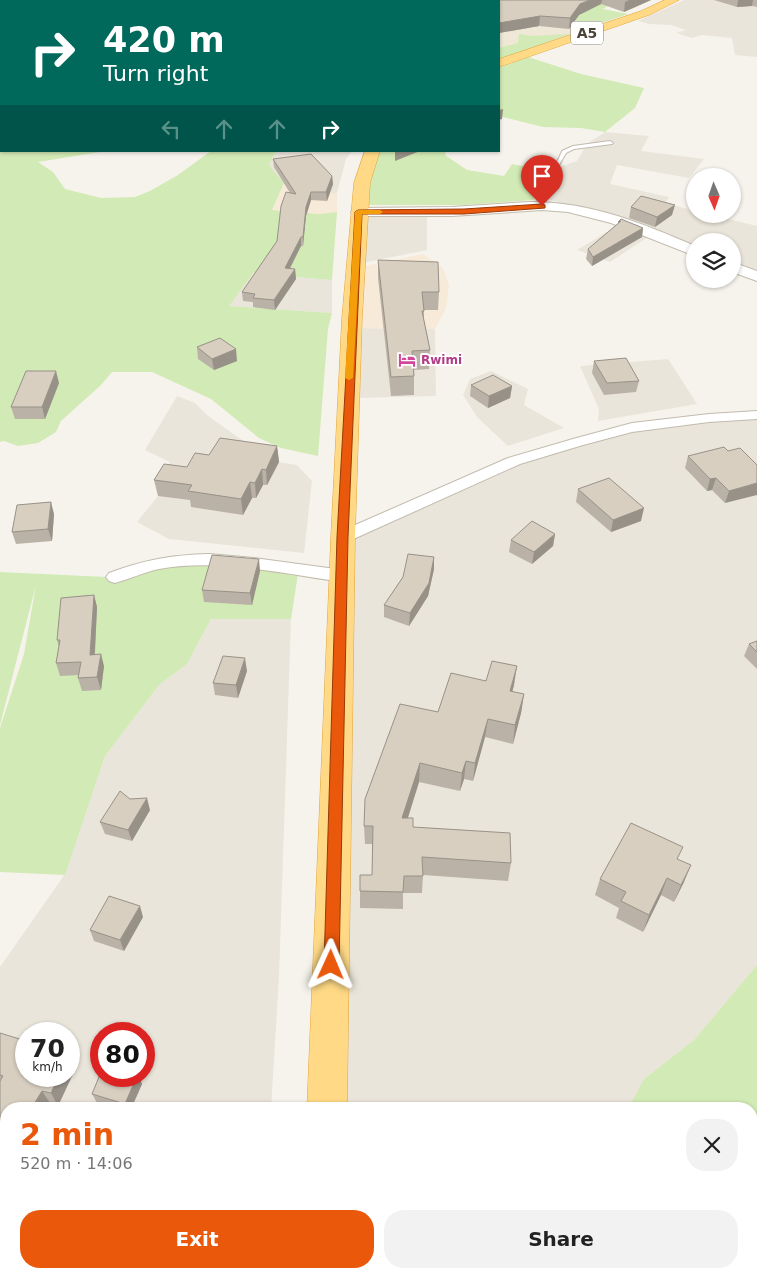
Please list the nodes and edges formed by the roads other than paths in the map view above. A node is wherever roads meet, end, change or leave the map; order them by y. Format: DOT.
graph roads {
  1 [pos="674,0"];
  2 [pos="500,64"];
  3 [pos="610,143"];
  4 [pos="373,152"];
  5 [pos="542,206"];
  6 [pos="358,212"];
  7 [pos="686,247"];
  8 [pos="741,270"];
  9 [pos="757,276"];
  10 [pos="757,415"];
  11 [pos="342,537"];
  12 [pos="343,576"];
  13 [pos="115,577"];
  14 [pos="327,1102"];
  1 -- 2 [label="highway, A5"];
  3 -- 5 [label="lane"];
  4 -- 6 [label="highway"];
  5 -- 6 [label="street"];
  5 -- 7 [label="street"];
  6 -- 11 [label="highway"];
  8 -- 9 [label="street"];
  10 -- 11 [label="street"];
  11 -- 12 [label="highway"];
  12 -- 13 [label="street"];
  12 -- 14 [label="highway"];
}
